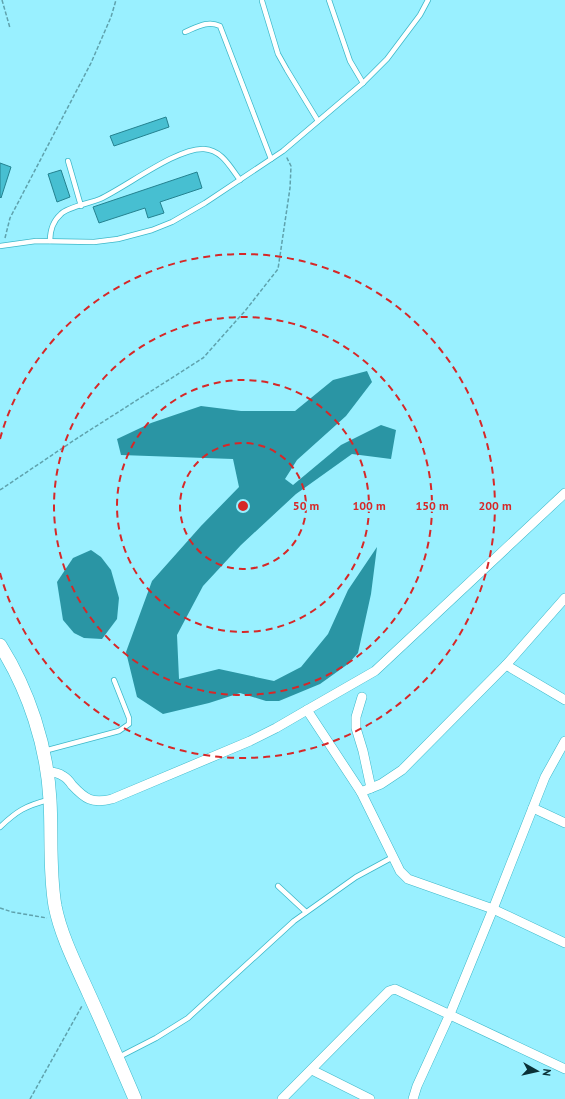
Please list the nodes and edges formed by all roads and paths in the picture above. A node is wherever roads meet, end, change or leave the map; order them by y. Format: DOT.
graph roads {
  1 [pos="2,0"];
  2 [pos="116,0"];
  3 [pos="262,0"];
  4 [pos="329,0"];
  5 [pos="428,0"];
  6 [pos="10,28"];
  7 [pos="186,32"];
  8 [pos="363,83"];
  9 [pos="318,121"];
  10 [pos="283,151"];
  11 [pos="271,159"];
  12 [pos="68,161"];
  13 [pos="240,180"];
  14 [pos="81,206"];
  15 [pos="50,241"];
  16 [pos="2,246"];
  17 [pos="0,490"];
  18 [pos="565,493"];
  19 [pos="565,598"];
  20 [pos="0,645"];
  21 [pos="506,664"];
  22 [pos="114,680"];
  23 [pos="362,696"];
  24 [pos="565,700"];
  25 [pos="307,710"];
  26 [pos="565,741"];
  27 [pos="44,751"];
  28 [pos="48,772"];
  29 [pos="371,788"];
  30 [pos="361,792"];
  31 [pos="50,800"];
  32 [pos="533,808"];
  33 [pos="565,823"];
  34 [pos="0,827"];
  35 [pos="393,856"];
  36 [pos="278,886"];
  37 [pos="0,908"];
  38 [pos="494,909"];
  39 [pos="306,912"];
  40 [pos="58,919"];
  41 [pos="565,942"];
  42 [pos="89,994"];
  43 [pos="450,1014"];
  44 [pos="117,1058"];
  45 [pos="565,1069"];
  46 [pos="312,1070"];
  47 [pos="30,1099"];
  48 [pos="136,1099"];
  49 [pos="282,1099"];
  50 [pos="370,1099"];
  51 [pos="413,1099"];
  1 -- 6 [label="path"];
  2 -- 16 [label="path"];
  3 -- 9 [label="lane"];
  4 -- 8 [label="lane"];
  5 -- 8 [label="lane"];
  7 -- 11 [label="lane"];
  8 -- 9 [label="lane"];
  9 -- 10 [label="lane"];
  10 -- 11 [label="lane"];
  10 -- 17 [label="path"];
  11 -- 13 [label="lane"];
  12 -- 14 [label="lane"];
  13 -- 14 [label="lane"];
  13 -- 15 [label="lane"];
  14 -- 15 [label="lane"];
  15 -- 16 [label="lane"];
  18 -- 25 [label="street"];
  19 -- 21 [label="street"];
  20 -- 27 [label="street"];
  21 -- 24 [label="street"];
  21 -- 29 [label="street"];
  22 -- 27 [label="lane"];
  23 -- 29 [label="street"];
  25 -- 28 [label="street"];
  25 -- 30 [label="street"];
  26 -- 32 [label="street"];
  27 -- 28 [label="street"];
  28 -- 31 [label="street"];
  29 -- 30 [label="street"];
  30 -- 35 [label="street"];
  31 -- 34 [label="lane"];
  31 -- 40 [label="street"];
  32 -- 33 [label="street"];
  32 -- 38 [label="street"];
  35 -- 38 [label="street"];
  35 -- 39 [label="lane"];
  36 -- 39 [label="lane"];
  37 -- 40 [label="path"];
  38 -- 41 [label="street"];
  38 -- 43 [label="street"];
  39 -- 44 [label="lane"];
  40 -- 42 [label="street"];
  42 -- 44 [label="street"];
  42 -- 47 [label="path"];
  43 -- 45 [label="street"];
  43 -- 46 [label="street"];
  43 -- 51 [label="street"];
  44 -- 48 [label="street"];
  46 -- 49 [label="street"];
  46 -- 50 [label="street"];
}
